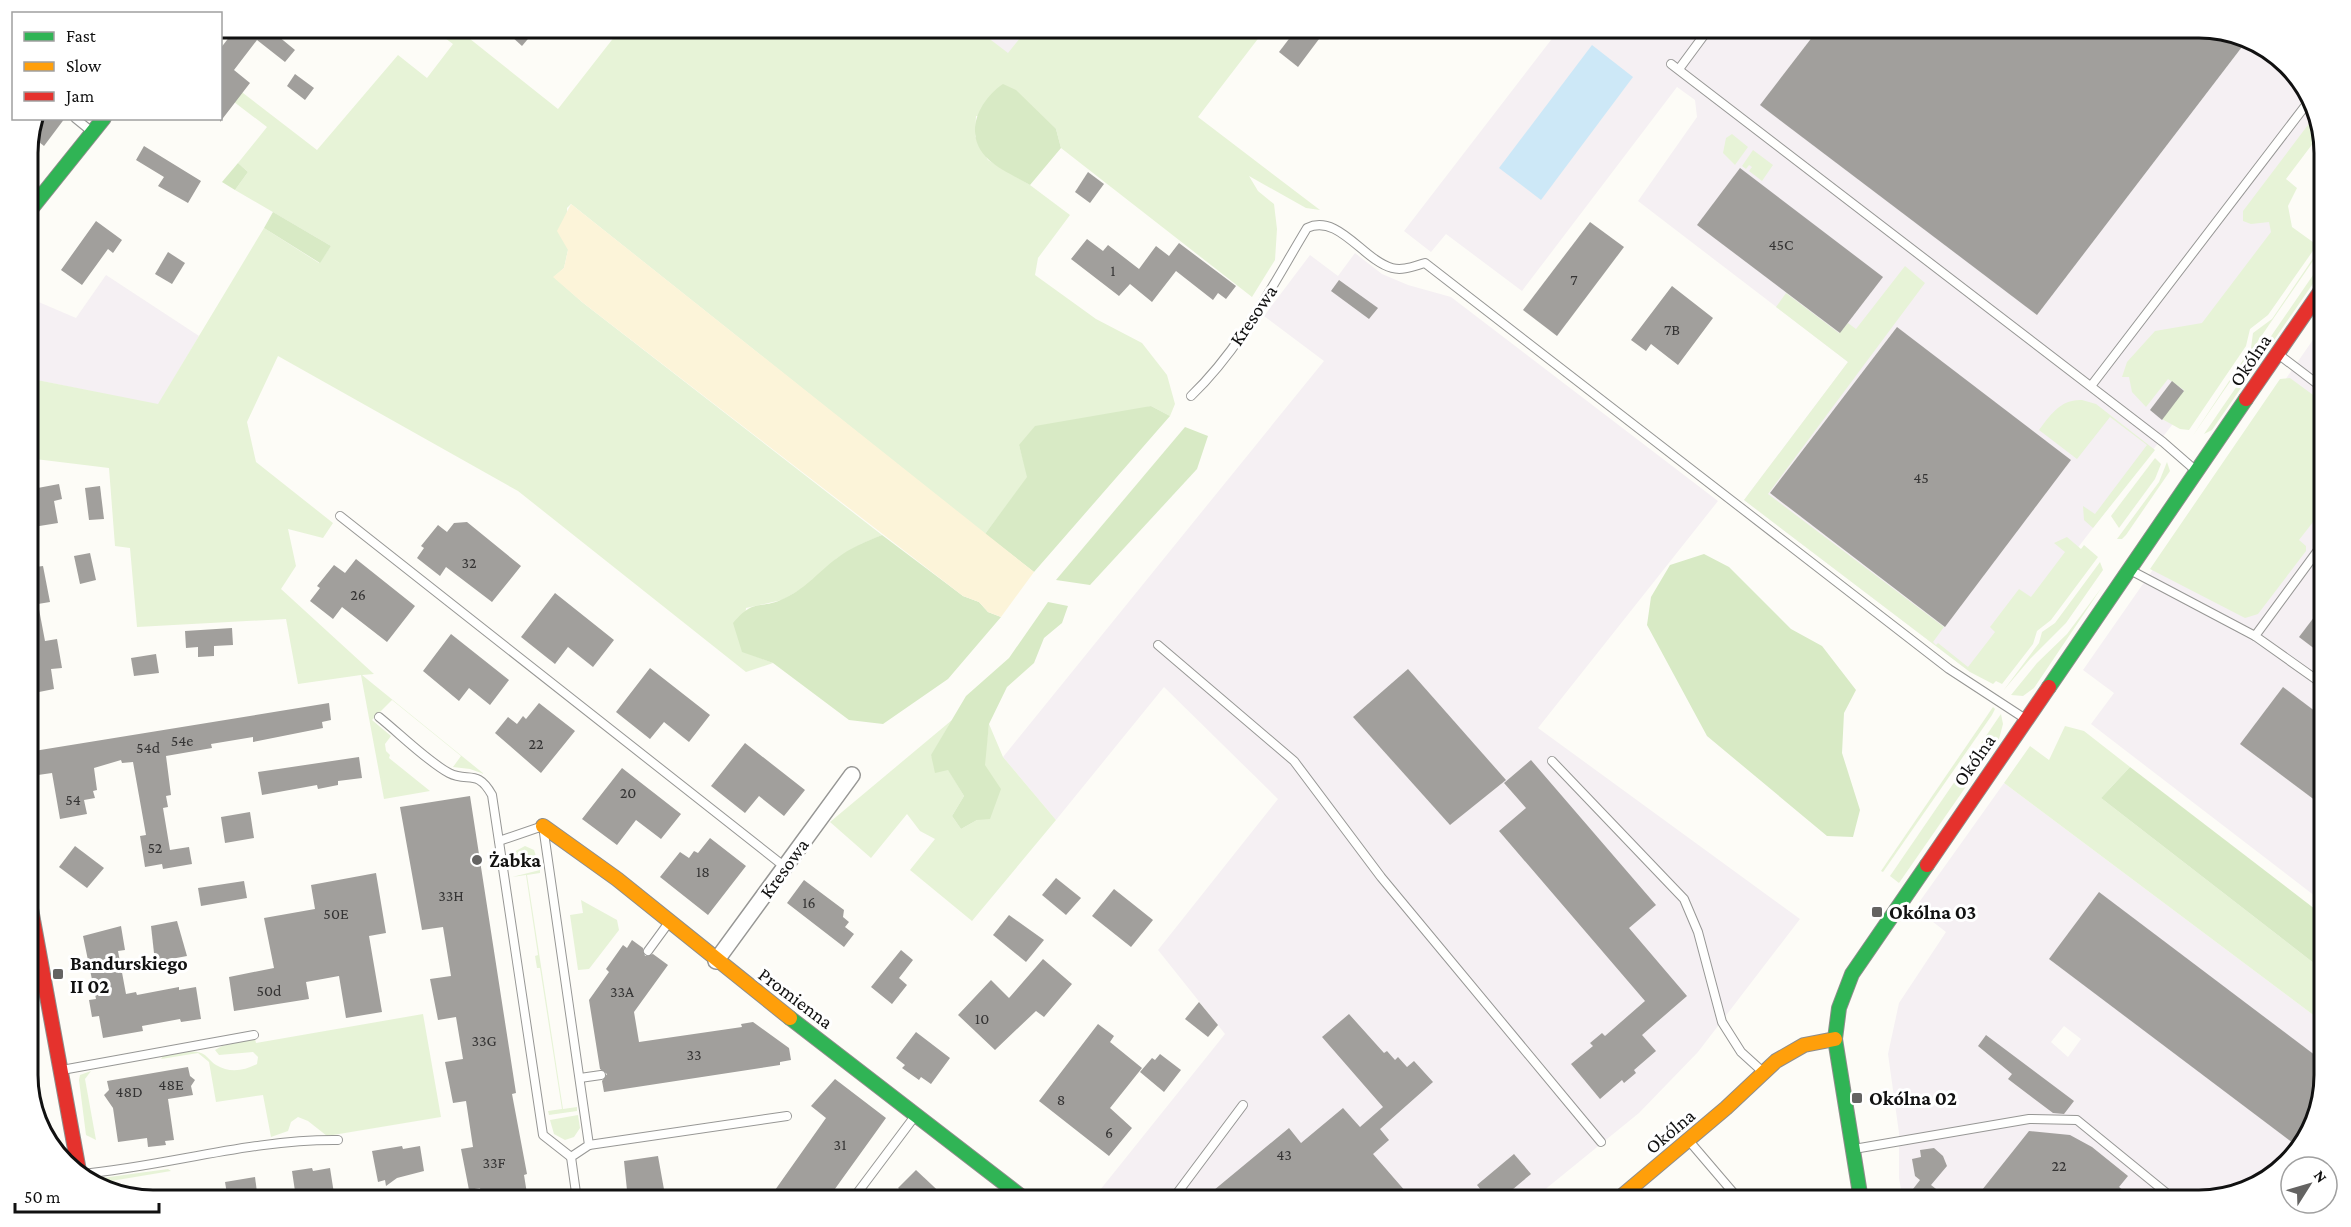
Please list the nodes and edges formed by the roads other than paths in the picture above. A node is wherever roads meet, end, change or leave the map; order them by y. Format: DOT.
graph roads {
  1 [pos="1702,38"];
  2 [pos="1671,64"];
  3 [pos="1679,69"];
  4 [pos="2304,108"];
  5 [pos="78,120"];
  6 [pos="102,120"];
  7 [pos="93,132"];
  8 [pos="38,200"];
  9 [pos="2313,301"];
  10 [pos="2277,353"];
  11 [pos="2313,381"];
  12 [pos="2091,386"];
  13 [pos="1191,396"];
  14 [pos="2198,472"];
  15 [pos="340,516"];
  16 [pos="2313,556"];
  17 [pos="2129,570"];
  18 [pos="2255,636"];
  19 [pos="1158,645"];
  20 [pos="2314,678"];
  21 [pos="379,717"];
  22 [pos="2026,719"];
  23 [pos="1552,761"];
  24 [pos="852,775"];
  25 [pos="543,826"];
  26 [pos="500,841"];
  27 [pos="785,867"];
  28 [pos="670,922"];
  29 [pos="648,951"];
  30 [pos="38,955"];
  31 [pos="716,961"];
  32 [pos="254,1035"];
  33 [pos="1834,1040"];
  34 [pos="60,1071"];
  35 [pos="1764,1073"];
  36 [pos="601,1075"];
  37 [pos="580,1078"];
  38 [pos="1243,1105"];
  39 [pos="916,1114"];
  40 [pos="787,1116"];
  41 [pos="338,1140"];
  42 [pos="1689,1141"];
  43 [pos="1601,1142"];
  44 [pos="589,1145"];
  45 [pos="1852,1150"];
  46 [pos="571,1157"];
  47 [pos="78,1162"];
  48 [pos="91,1171"];
  49 [pos="576,1190"];
  50 [pos="859,1190"];
  51 [pos="1013,1190"];
  52 [pos="1179,1190"];
  53 [pos="1633,1190"];
  54 [pos="1731,1190"];
  55 [pos="1859,1190"];
  56 [pos="2163,1190"];
  1 -- 3 [label="lane"];
  2 -- 3 [label="lane"];
  3 -- 12 [label="lane"];
  4 -- 12 [label="lane"];
  5 -- 7 [label="lane"];
  6 -- 7 [label="street"];
  7 -- 8 [label="street"];
  9 -- 10 [label="street, Okólna"];
  10 -- 11 [label="lane"];
  10 -- 14 [label="street, Okólna"];
  12 -- 14 [label="lane"];
  13 -- 22 [label="lane, Kresowa"];
  14 -- 17 [label="street, Okólna"];
  15 -- 27 [label="lane"];
  16 -- 18 [label="lane"];
  17 -- 18 [label="lane"];
  17 -- 22 [label="street, Okólna"];
  18 -- 20 [label="lane"];
  19 -- 43 [label="lane"];
  21 -- 26 [label="lane"];
  22 -- 33 [label="street, Okólna"];
  23 -- 35 [label="lane"];
  24 -- 27 [label="street, Kresowa"];
  25 -- 26 [label="lane"];
  25 -- 28 [label="street, Promienna"];
  25 -- 37 [label="lane"];
  26 -- 46 [label="lane"];
  27 -- 31 [label="street, Kresowa"];
  28 -- 29 [label="lane"];
  28 -- 31 [label="street, Promienna"];
  30 -- 34 [label="street"];
  31 -- 39 [label="street, Promienna"];
  32 -- 34 [label="lane"];
  33 -- 35 [label="street, Okólna"];
  33 -- 45 [label="street"];
  34 -- 47 [label="street"];
  35 -- 42 [label="street, Okólna"];
  36 -- 37 [label="lane"];
  37 -- 44 [label="lane"];
  38 -- 52 [label="lane"];
  39 -- 50 [label="lane"];
  39 -- 51 [label="street, Promienna"];
  40 -- 44 [label="lane"];
  41 -- 48 [label="lane"];
  42 -- 53 [label="street, Okólna"];
  42 -- 54 [label="lane"];
  44 -- 46 [label="lane"];
  45 -- 55 [label="street"];
  45 -- 56 [label="lane"];
  46 -- 49 [label="lane"];
}
